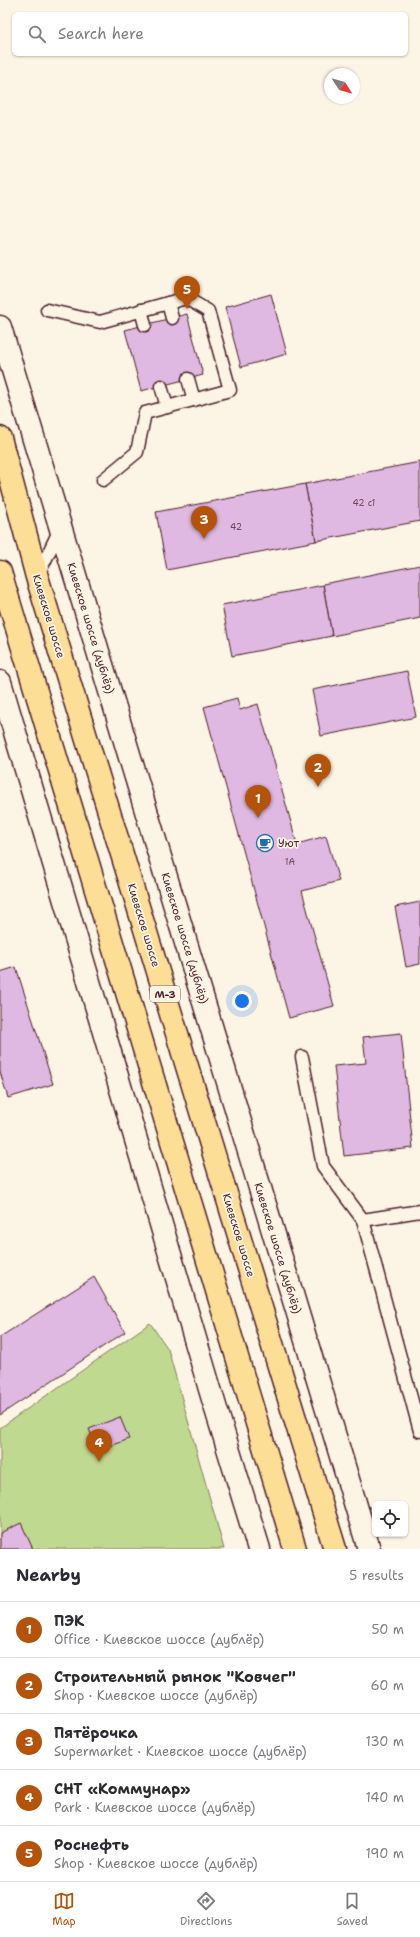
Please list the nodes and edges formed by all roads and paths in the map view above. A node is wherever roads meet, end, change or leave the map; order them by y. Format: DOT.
graph roads {
  1 [pos="168,303"];
  2 [pos="47,310"];
  3 [pos="141,310"];
  4 [pos="172,318"];
  5 [pos="145,325"];
  6 [pos="0,327"];
  7 [pos="188,379"];
  8 [pos="162,386"];
  9 [pos="194,400"];
  10 [pos="167,407"];
  11 [pos="0,438"];
  12 [pos="103,480"];
  13 [pos="61,528"];
  14 [pos="0,572"];
  15 [pos="37,576"];
  16 [pos="0,682"];
  17 [pos="302,1057"];
  18 [pos="420,1211"];
  19 [pos="363,1220"];
  20 [pos="420,1431"];
  21 [pos="259,1549"];
  22 [pos="295,1549"];
  23 [pos="335,1549"];
  24 [pos="369,1549"];
  1 -- 3 [label="lane"];
  1 -- 4 [label="lane"];
  1 -- 9 [label="lane"];
  2 -- 3 [label="lane"];
  3 -- 5 [label="lane"];
  6 -- 13 [label="street, Киевское шоссе (дублёр)"];
  7 -- 9 [label="lane"];
  8 -- 10 [label="lane"];
  9 -- 10 [label="lane"];
  10 -- 12 [label="lane"];
  11 -- 15 [label="highway, Киевское шоссе / М-3"];
  13 -- 15 [label="lane"];
  13 -- 24 [label="street, Киевское шоссе (дублёр)"];
  14 -- 22 [label="highway"];
  15 -- 23 [label="highway, Киевское шоссе / М-3"];
  16 -- 21 [label="street"];
  17 -- 19 [label="lane"];
  18 -- 19 [label="lane"];
  19 -- 20 [label="lane"];
}
